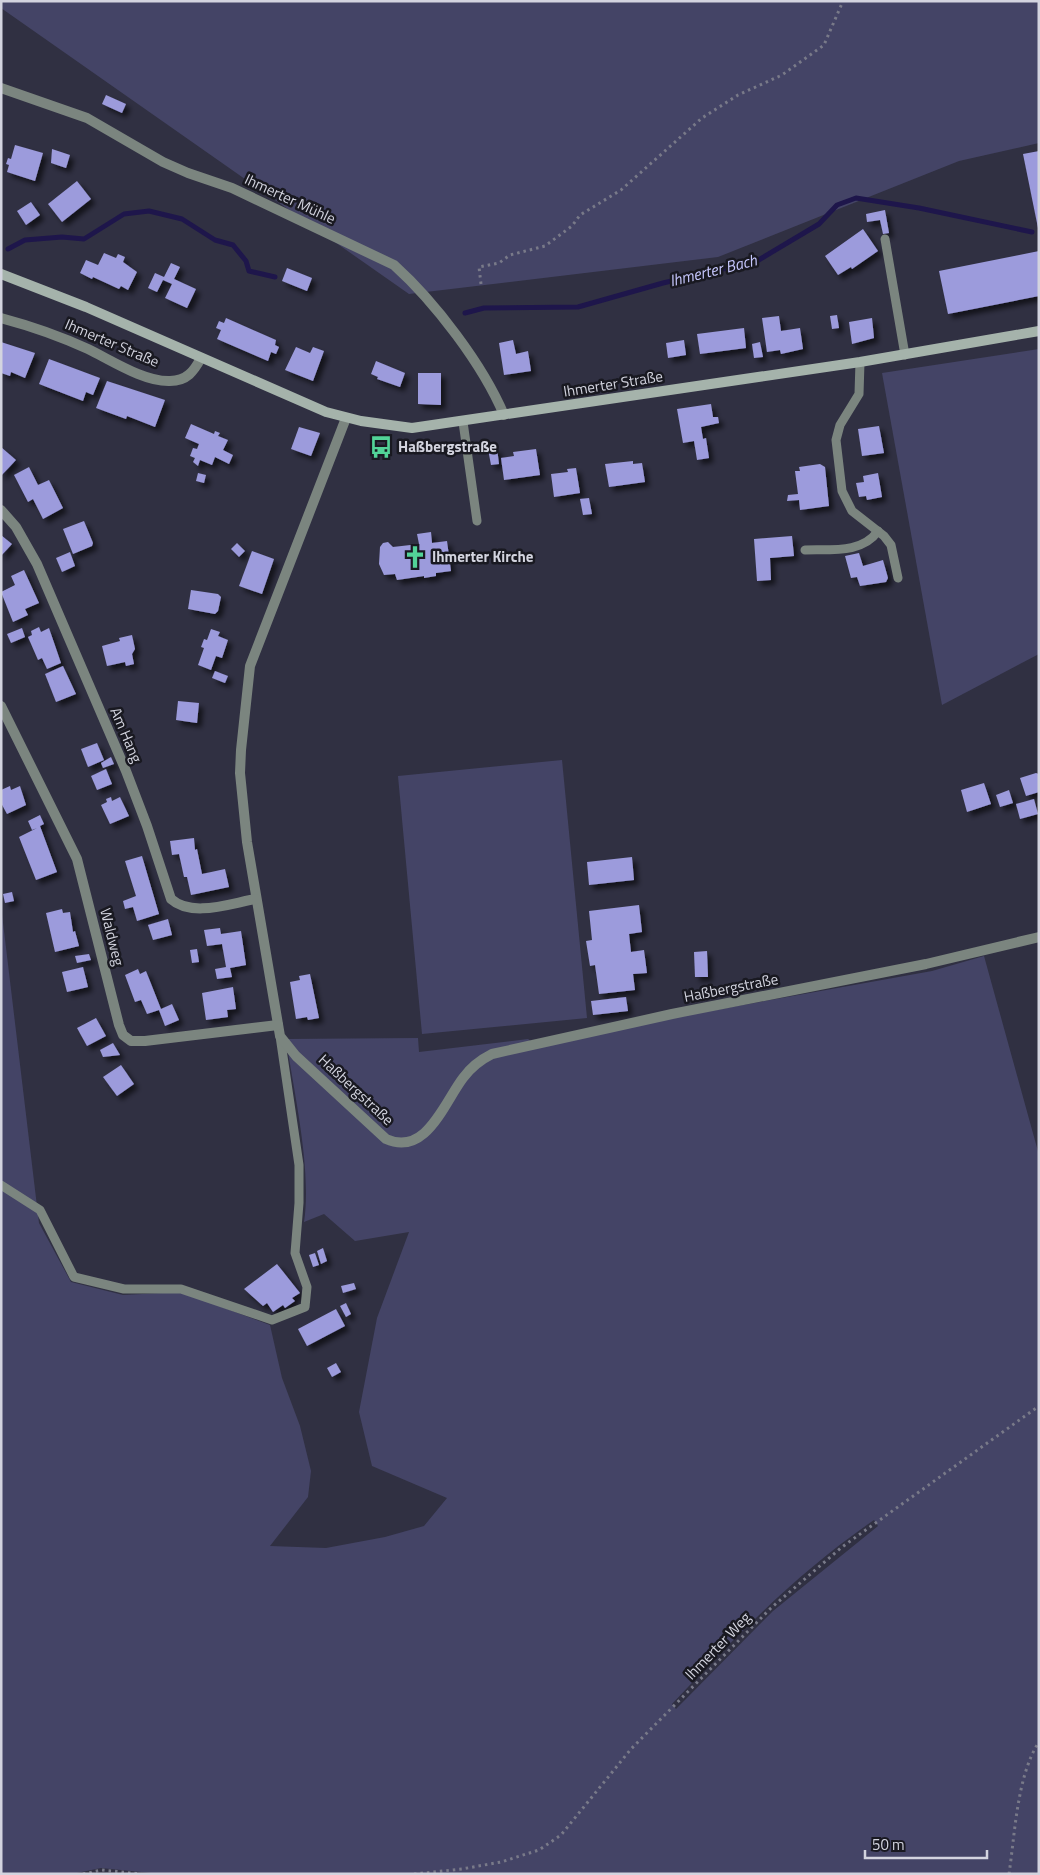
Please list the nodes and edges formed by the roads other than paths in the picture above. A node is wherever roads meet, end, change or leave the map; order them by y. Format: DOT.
graph roads {
  1 [pos="1,88"];
  2 [pos="885,239"];
  3 [pos="1,274"];
  4 [pos="1,318"];
  5 [pos="1039,331"];
  6 [pos="905,355"];
  7 [pos="201,358"];
  8 [pos="860,362"];
  9 [pos="504,415"];
  10 [pos="346,418"];
  11 [pos="463,422"];
  12 [pos="1,510"];
  13 [pos="477,521"];
  14 [pos="878,531"];
  15 [pos="805,550"];
  16 [pos="898,578"];
  17 [pos="1,706"];
  18 [pos="256,899"];
  19 [pos="1039,937"];
  20 [pos="279,1031"];
  21 [pos="1,1185"];
  1 -- 9 [label="street, Ihmerter Mühle"];
  2 -- 6 [label="lane"];
  3 -- 7 [label="main road, Ihmerter Straße"];
  4 -- 7 [label="street, Ihmerter Straße"];
  5 -- 6 [label="main road, Ihmerter Straße"];
  6 -- 8 [label="main road, Ihmerter Straße"];
  7 -- 10 [label="main road, Ihmerter Straße"];
  8 -- 9 [label="main road, Ihmerter Straße"];
  8 -- 14 [label="lane"];
  9 -- 11 [label="main road, Ihmerter Straße"];
  10 -- 11 [label="main road, Ihmerter Straße"];
  10 -- 18 [label="street, Haßbergstraße"];
  11 -- 13 [label="lane"];
  12 -- 18 [label="street, Am Hang"];
  14 -- 15 [label="lane"];
  14 -- 16 [label="lane"];
  17 -- 20 [label="street, Waldweg"];
  18 -- 20 [label="street, Haßbergstraße"];
  19 -- 20 [label="street, Haßbergstraße"];
  20 -- 21 [label="lane"];
}
